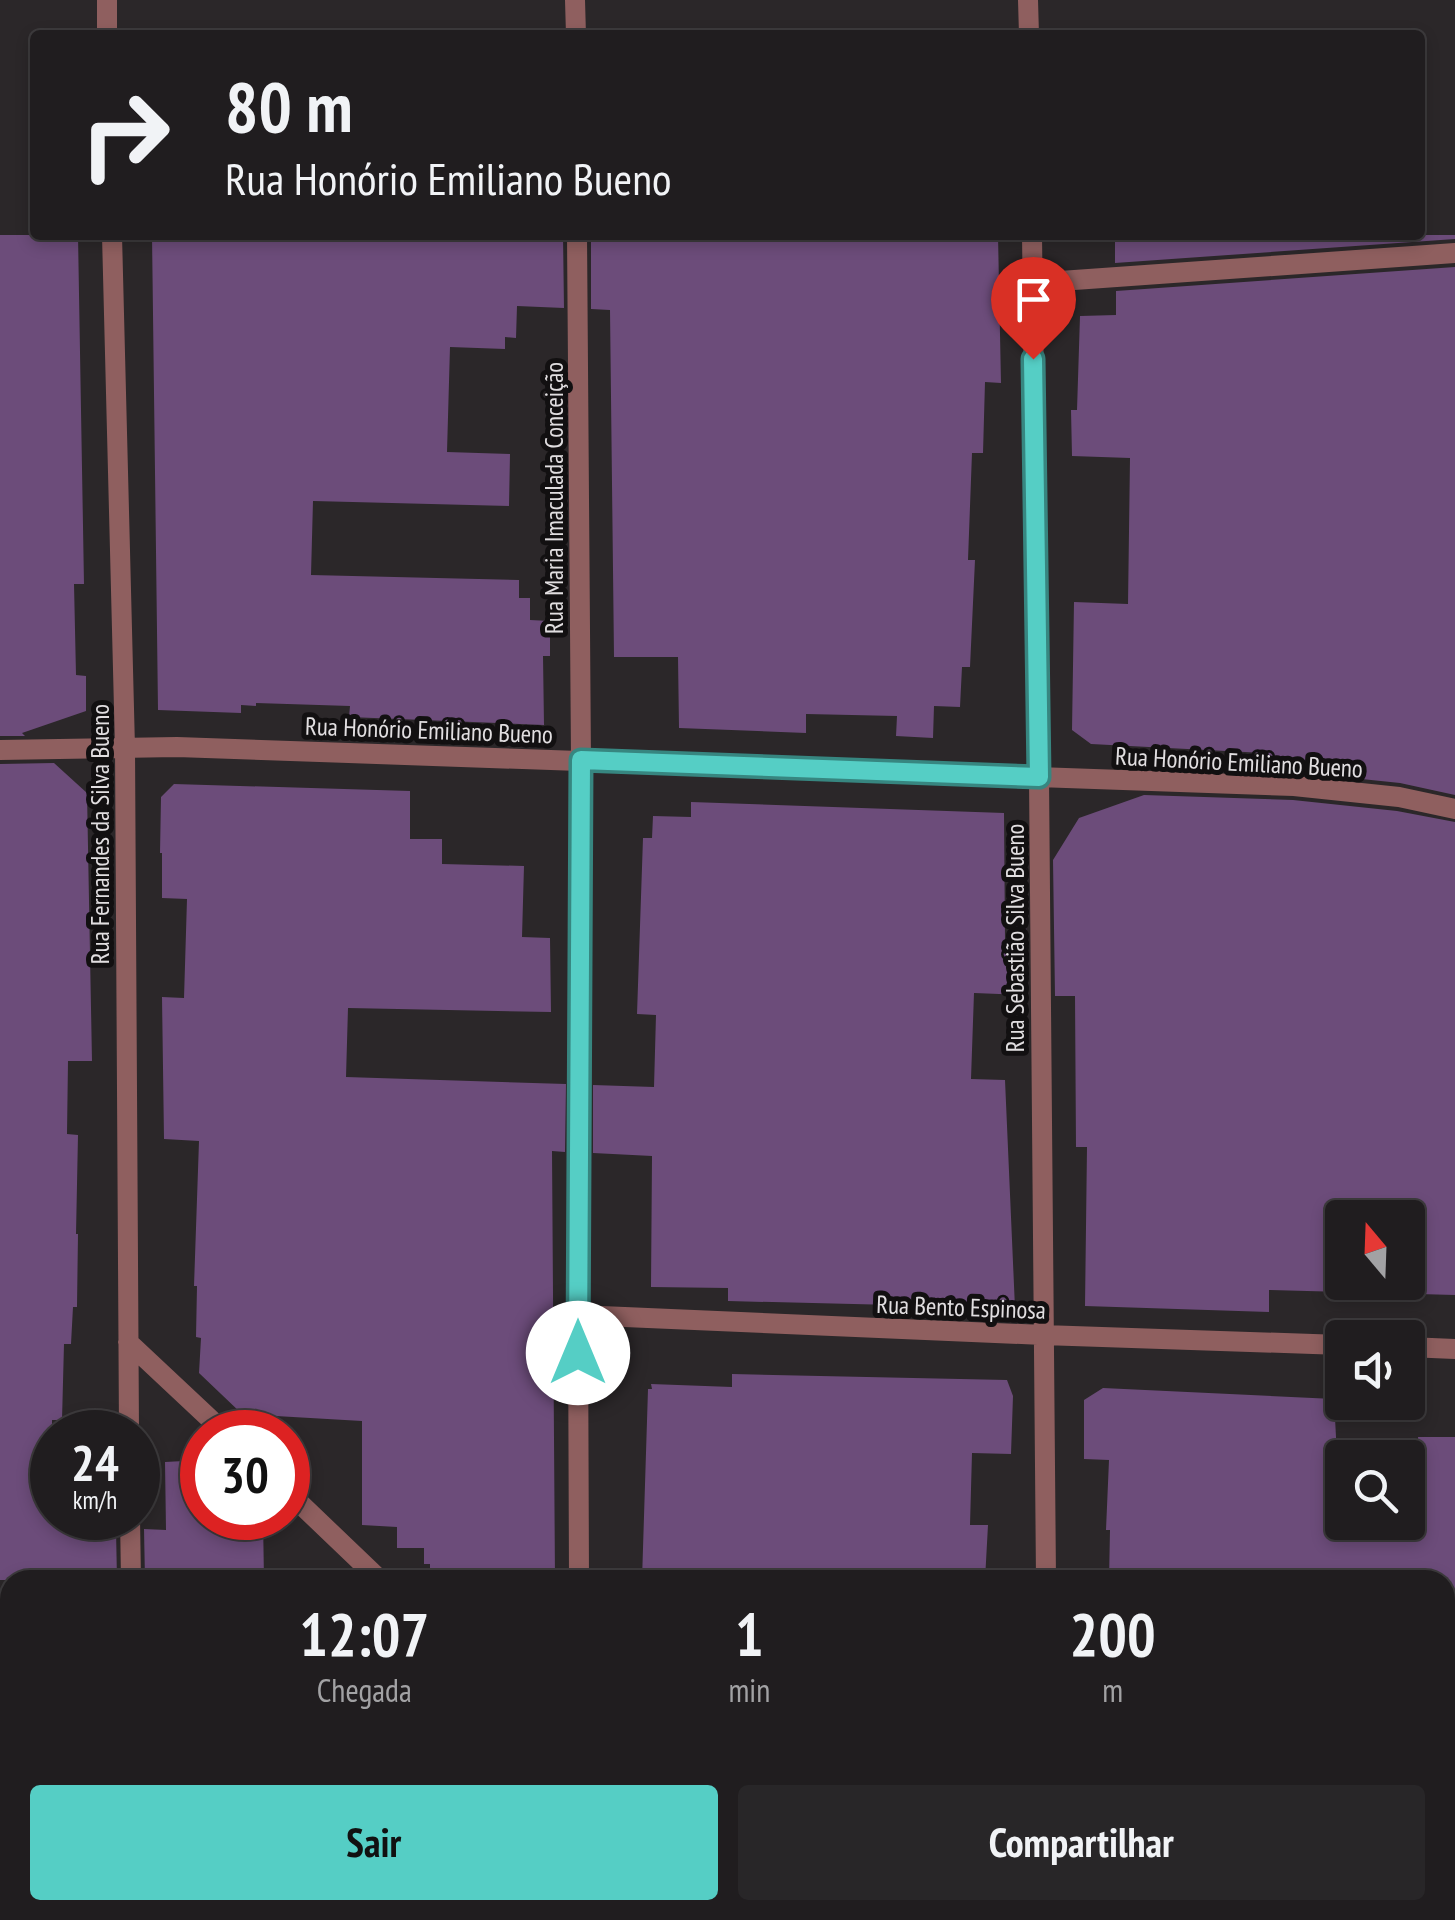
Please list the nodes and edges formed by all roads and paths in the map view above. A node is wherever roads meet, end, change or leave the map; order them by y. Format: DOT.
graph roads {
  1 [pos="106,0"];
  2 [pos="576,0"];
  3 [pos="1028,0"];
  4 [pos="108,30"];
  5 [pos="576,30"];
  6 [pos="1029,30"];
  7 [pos="112,240"];
  8 [pos="577,240"];
  9 [pos="1032,240"];
  10 [pos="1455,253"];
  11 [pos="1032,282"];
  12 [pos="125,748"];
  13 [pos="0,750"];
  14 [pos="581,760"];
  15 [pos="1039,777"];
  16 [pos="1455,809"];
  17 [pos="578,1315"];
  18 [pos="1042,1336"];
  19 [pos="128,1342"];
  20 [pos="1325,1344"];
  21 [pos="1425,1348"];
  22 [pos="1455,1349"];
  23 [pos="129,1410"];
  24 [pos="201,1410"];
  25 [pos="310,1513"];
  26 [pos="130,1540"];
  27 [pos="131,1570"];
  28 [pos="370,1570"];
  29 [pos="579,1570"];
  30 [pos="1046,1570"];
  1 -- 4 [label="street"];
  2 -- 5 [label="street"];
  3 -- 6 [label="street"];
  7 -- 12 [label="street, Rua Fernandes da Silva Bueno"];
  8 -- 14 [label="street, Rua Maria Imaculada Conceição"];
  9 -- 11 [label="street, Rua Sebastião Silva Bueno"];
  10 -- 11 [label="street"];
  11 -- 15 [label="street, Rua Sebastião Silva Bueno"];
  12 -- 13 [label="street, Rua Honório Emiliano Bueno"];
  12 -- 14 [label="street, Rua Honório Emiliano Bueno"];
  12 -- 19 [label="street, Rua Fernandes da Silva Bueno"];
  14 -- 15 [label="street, Rua Honório Emiliano Bueno"];
  14 -- 17 [label="street, Rua Maria Imaculada Conceição"];
  15 -- 16 [label="street, Rua Honório Emiliano Bueno"];
  15 -- 18 [label="street, Rua Sebastião Silva Bueno"];
  17 -- 18 [label="street, Rua Bento Espinosa"];
  17 -- 29 [label="street, Rua Maria Imaculada Conceição"];
  18 -- 20 [label="street, Rua Bento Espinosa"];
  18 -- 30 [label="street, Rua Sebastião Silva Bueno"];
  19 -- 23 [label="street, Rua Fernandes da Silva Bueno"];
  19 -- 24 [label="street"];
  21 -- 22 [label="street"];
  25 -- 28 [label="street"];
  26 -- 27 [label="street"];
}
